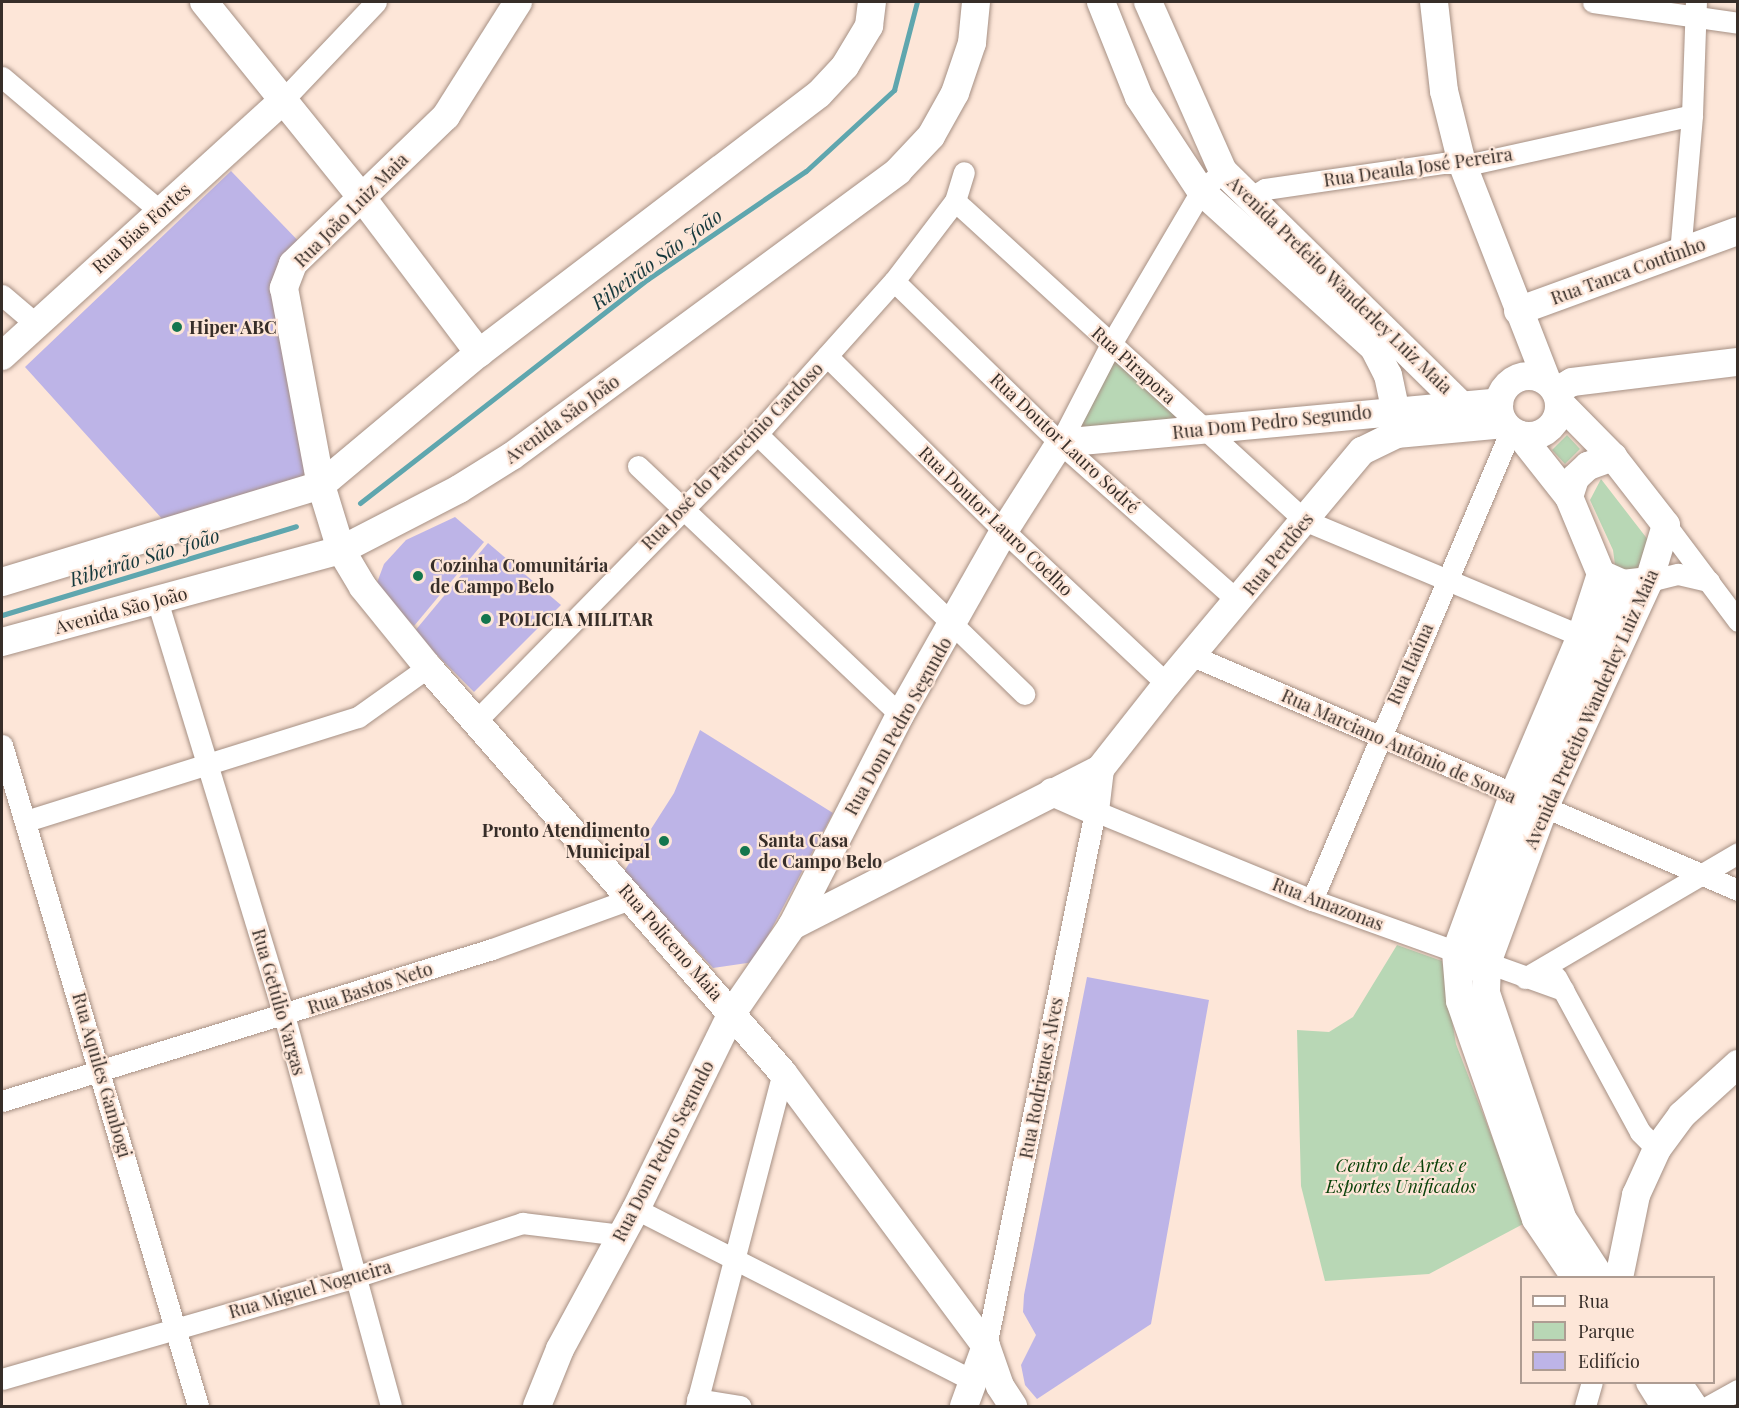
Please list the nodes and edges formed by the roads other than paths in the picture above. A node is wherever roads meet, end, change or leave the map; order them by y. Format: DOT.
graph roads {
  1 [pos="204,2"];
  2 [pos="376,2"];
  3 [pos="518,2"];
  4 [pos="872,2"];
  5 [pos="976,2"];
  6 [pos="1101,2"];
  7 [pos="1148,2"];
  8 [pos="1434,2"];
  9 [pos="1593,2"];
  10 [pos="1696,9"];
  11 [pos="1737,23"];
  12 [pos="2,77"];
  13 [pos="281,102"];
  14 [pos="1692,114"];
  15 [pos="1462,163"];
  16 [pos="1223,171"];
  17 [pos="964,172"];
  18 [pos="1201,191"];
  19 [pos="1251,197"];
  20 [pos="363,199"];
  21 [pos="955,201"];
  22 [pos="160,211"];
  23 [pos="1737,231"];
  24 [pos="1680,253"];
  25 [pos="894,281"];
  26 [pos="2,295"];
  27 [pos="36,324"];
  28 [pos="1523,324"];
  29 [pos="1111,344"];
  30 [pos="479,353"];
  31 [pos="2,356"];
  32 [pos="828,356"];
  33 [pos="1737,362"];
  34 [pos="1554,391"];
  35 [pos="1460,404"];
  36 [pos="1395,409"];
  37 [pos="1508,415"];
  38 [pos="1207,431"];
  39 [pos="757,434"];
  40 [pos="1060,443"];
  41 [pos="367,450"];
  42 [pos="315,452"];
  43 [pos="1613,457"];
  44 [pos="638,466"];
  45 [pos="321,485"];
  46 [pos="1569,497"];
  47 [pos="684,507"];
  48 [pos="1304,520"];
  49 [pos="1666,525"];
  50 [pos="384,530"];
  51 [pos="1004,531"];
  52 [pos="341,550"];
  53 [pos="1624,580"];
  54 [pos="1446,581"];
  55 [pos="1708,581"];
  56 [pos="2,582"];
  57 [pos="363,587"];
  58 [pos="157,600"];
  59 [pos="1239,602"];
  60 [pos="1737,621"];
  61 [pos="952,626"];
  62 [pos="1581,636"];
  63 [pos="2,642"];
  64 [pos="1193,656"];
  65 [pos="428,666"];
  66 [pos="1167,684"];
  67 [pos="1024,694"];
  68 [pos="900,715"];
  69 [pos="476,721"];
  70 [pos="1378,737"];
  71 [pos="2,745"];
  72 [pos="210,765"];
  73 [pos="1100,770"];
  74 [pos="1052,792"];
  75 [pos="1529,802"];
  76 [pos="1095,811"];
  77 [pos="26,821"];
  78 [pos="1737,853"];
  79 [pos="1704,874"];
  80 [pos="817,879"];
  81 [pos="1737,890"];
  82 [pos="633,898"];
  83 [pos="1312,900"];
  84 [pos="833,906"];
  85 [pos="792,926"];
  86 [pos="1471,957"];
  87 [pos="1549,964"];
  88 [pos="1525,978"];
  89 [pos="1563,990"];
  90 [pos="732,1013"];
  91 [pos="284,1015"];
  92 [pos="1737,1064"];
  93 [pos="101,1072"];
  94 [pos="783,1073"];
  95 [pos="2,1101"];
  96 [pos="1657,1149"];
  97 [pos="636,1209"];
  98 [pos="621,1235"];
  99 [pos="732,1258"];
  100 [pos="355,1276"];
  101 [pos="1575,1276"];
  102 [pos="1590,1276"];
  103 [pos="1600,1276"];
  104 [pos="1619,1276"];
  105 [pos="176,1328"];
  106 [pos="986,1346"];
  107 [pos="2,1378"];
  108 [pos="1592,1384"];
  109 [pos="1651,1384"];
  110 [pos="1666,1384"];
  111 [pos="1678,1384"];
  112 [pos="1737,1390"];
  113 [pos="968,1393"];
  114 [pos="1007,1396"];
  115 [pos="696,1403"];
  116 [pos="198,1407"];
  117 [pos="392,1407"];
  118 [pos="537,1407"];
  119 [pos="740,1407"];
  120 [pos="1585,1407"];
  121 [pos="1665,1407"];
  122 [pos="1680,1407"];
  123 [pos="1693,1407"];
  124 [pos="1709,1407"];
  1 -- 13 [label="street"];
  2 -- 13 [label="street"];
  3 -- 20 [label="street, Rua João Luiz Maia"];
  4 -- 30 [label="street"];
  5 -- 50 [label="street, Avenida São João"];
  6 -- 18 [label="street, Avenida Prefeito Wanderley Luiz Maia"];
  7 -- 16 [label="street, Avenida Prefeito Wanderley Luiz Maia"];
  8 -- 15 [label="street"];
  9 -- 10 [label="street"];
  10 -- 11 [label="street"];
  10 -- 14 [label="street"];
  12 -- 22 [label="street"];
  13 -- 20 [label="street"];
  13 -- 22 [label="street, Rua Bias Fortes"];
  14 -- 15 [label="street, Rua Deaula José Pereira"];
  14 -- 24 [label="street"];
  15 -- 19 [label="street, Rua Deaula José Pereira"];
  15 -- 28 [label="street"];
  16 -- 18 [label="street"];
  16 -- 19 [label="street, Avenida Prefeito Wanderley Luiz Maia"];
  17 -- 21 [label="street, Rua José do Patrocínio Cardoso"];
  18 -- 29 [label="street"];
  18 -- 36 [label="street, Avenida Prefeito Wanderley Luiz Maia"];
  19 -- 35 [label="street, Avenida Prefeito Wanderley Luiz Maia"];
  20 -- 30 [label="street"];
  20 -- 42 [label="street, Rua João Luiz Maia"];
  21 -- 25 [label="street, Rua José do Patrocínio Cardoso"];
  21 -- 29 [label="street, Rua Pirapora"];
  22 -- 27 [label="street, Rua Bias Fortes"];
  23 -- 24 [label="street, Rua Tanca Coutinho"];
  24 -- 28 [label="street, Rua Tanca Coutinho"];
  25 -- 32 [label="street, Rua José do Patrocínio Cardoso"];
  25 -- 40 [label="street, Rua Doutor Lauro Sodré"];
  26 -- 27 [label="street"];
  27 -- 31 [label="street, Rua Bias Fortes"];
  28 -- 34 [label="street"];
  28 -- 37 [label="street"];
  29 -- 38 [label="street, Rua Pirapora"];
  29 -- 40 [label="street"];
  30 -- 41 [label="street"];
  32 -- 39 [label="street, Rua José do Patrocínio Cardoso"];
  32 -- 51 [label="street, Rua Doutor Lauro Coelho"];
  33 -- 34 [label="street"];
  34 -- 37 [label="street"];
  34 -- 37 [label="street"];
  34 -- 43 [label="street"];
  35 -- 36 [label="street, Rua Dom Pedro Segundo"];
  35 -- 37 [label="street, Rua Dom Pedro Segundo"];
  36 -- 38 [label="street, Rua Dom Pedro Segundo"];
  37 -- 46 [label="street"];
  37 -- 48 [label="street, Rua Perdões"];
  37 -- 54 [label="street, Rua Itaúna"];
  38 -- 40 [label="street, Rua Dom Pedro Segundo"];
  38 -- 48 [label="street, Rua Pirapora"];
  39 -- 47 [label="street, Rua José do Patrocínio Cardoso"];
  39 -- 61 [label="street"];
  40 -- 51 [label="street, Rua Dom Pedro Segundo"];
  40 -- 59 [label="street, Rua Doutor Lauro Sodré"];
  41 -- 42 [label="street"];
  41 -- 45 [label="street"];
  42 -- 45 [label="street, Rua João Luiz Maia"];
  43 -- 46 [label="street"];
  43 -- 49 [label="street"];
  44 -- 47 [label="street"];
  45 -- 52 [label="street, Rua João Luiz Maia"];
  45 -- 56 [label="street"];
  46 -- 53 [label="street"];
  47 -- 68 [label="street"];
  47 -- 69 [label="street, Rua José do Patrocínio Cardoso"];
  48 -- 54 [label="street, Rua Pirapora"];
  48 -- 59 [label="street, Rua Perdões"];
  49 -- 53 [label="street, Avenida Prefeito Wanderley Luiz Maia"];
  49 -- 55 [label="street"];
  50 -- 52 [label="street, Avenida São João"];
  50 -- 57 [label="street"];
  51 -- 61 [label="street, Rua Dom Pedro Segundo"];
  51 -- 66 [label="street, Rua Doutor Lauro Coelho"];
  52 -- 57 [label="street, Rua Policeno Maia"];
  52 -- 58 [label="street, Avenida São João"];
  53 -- 55 [label="street"];
  53 -- 62 [label="street, Avenida Prefeito Wanderley Luiz Maia"];
  53 -- 75 [label="street, Avenida Prefeito Wanderley Luiz Maia"];
  54 -- 62 [label="street, Rua Pirapora"];
  54 -- 70 [label="street, Rua Itaúna"];
  55 -- 60 [label="street"];
  57 -- 65 [label="street, Rua Policeno Maia"];
  58 -- 63 [label="street, Avenida São João"];
  58 -- 72 [label="street, Rua Getúlio Vargas"];
  59 -- 64 [label="street, Rua Perdões"];
  61 -- 67 [label="street"];
  61 -- 68 [label="street, Rua Dom Pedro Segundo"];
  62 -- 75 [label="street, Avenida Prefeito Wanderley Luiz Maia"];
  64 -- 66 [label="street, Rua Perdões"];
  64 -- 70 [label="street, Rua Marciano Antônio de Sousa"];
  65 -- 69 [label="street, Rua Policeno Maia"];
  65 -- 72 [label="street"];
  66 -- 73 [label="street, Rua Perdões"];
  68 -- 80 [label="street, Rua Dom Pedro Segundo"];
  69 -- 82 [label="street, Rua Policeno Maia"];
  70 -- 75 [label="street, Rua Marciano Antônio de Sousa"];
  70 -- 83 [label="street, Rua Itaúna"];
  71 -- 77 [label="street, Rua Aquiles Gambogi"];
  72 -- 77 [label="street"];
  72 -- 91 [label="street, Rua Getúlio Vargas"];
  73 -- 74 [label="street"];
  73 -- 76 [label="street"];
  74 -- 76 [label="street"];
  74 -- 84 [label="street"];
  75 -- 79 [label="street, Rua Marciano Antônio de Sousa"];
  75 -- 86 [label="street, Avenida Prefeito Wanderley Luiz Maia"];
  76 -- 83 [label="street, Rua Amazonas"];
  76 -- 106 [label="street, Rua Rodrigues Alves"];
  77 -- 93 [label="street, Rua Aquiles Gambogi"];
  78 -- 79 [label="street"];
  79 -- 81 [label="street, Rua Marciano Antônio de Sousa"];
  79 -- 87 [label="street"];
  80 -- 84 [label="street"];
  80 -- 85 [label="street, Rua Dom Pedro Segundo"];
  82 -- 90 [label="street, Rua Policeno Maia"];
  82 -- 91 [label="street, Rua Bastos Neto"];
  83 -- 86 [label="street, Rua Amazonas"];
  84 -- 85 [label="street"];
  85 -- 90 [label="street, Rua Dom Pedro Segundo"];
  86 -- 88 [label="street, Rua Amazonas"];
  86 -- 101 [label="street, Avenida Prefeito Wanderley Luiz Maia"];
  86 -- 102 [label="street"];
  86 -- 103 [label="street, Avenida Prefeito Wanderley Luiz Maia"];
  87 -- 88 [label="street"];
  87 -- 89 [label="street"];
  88 -- 89 [label="street, Rua Amazonas"];
  89 -- 96 [label="street"];
  90 -- 94 [label="street, Rua Policeno Maia"];
  90 -- 97 [label="street, Rua Dom Pedro Segundo"];
  91 -- 93 [label="street, Rua Bastos Neto"];
  91 -- 100 [label="street, Rua Getúlio Vargas"];
  92 -- 96 [label="street"];
  93 -- 95 [label="street, Rua Bastos Neto"];
  93 -- 105 [label="street, Rua Aquiles Gambogi"];
  94 -- 99 [label="street"];
  94 -- 106 [label="street, Rua Policeno Maia"];
  96 -- 104 [label="street"];
  97 -- 98 [label="street, Rua Dom Pedro Segundo"];
  97 -- 99 [label="street"];
  98 -- 100 [label="street, Rua Miguel Nogueira"];
  98 -- 118 [label="street, Rua Dom Pedro Segundo"];
  99 -- 113 [label="street"];
  99 -- 115 [label="street"];
  100 -- 105 [label="street, Rua Miguel Nogueira"];
  100 -- 117 [label="street, Rua Getúlio Vargas"];
  105 -- 107 [label="street, Rua Miguel Nogueira"];
  105 -- 116 [label="street, Rua Aquiles Gambogi"];
  106 -- 113 [label="street"];
  106 -- 114 [label="street, Rua Policeno Maia"];
  108 -- 120 [label="street"];
  109 -- 121 [label="street"];
  110 -- 122 [label="street"];
  111 -- 123 [label="street"];
  112 -- 124 [label="street"];
  113 -- 114 [label="street"];
  115 -- 119 [label="street"];
}
